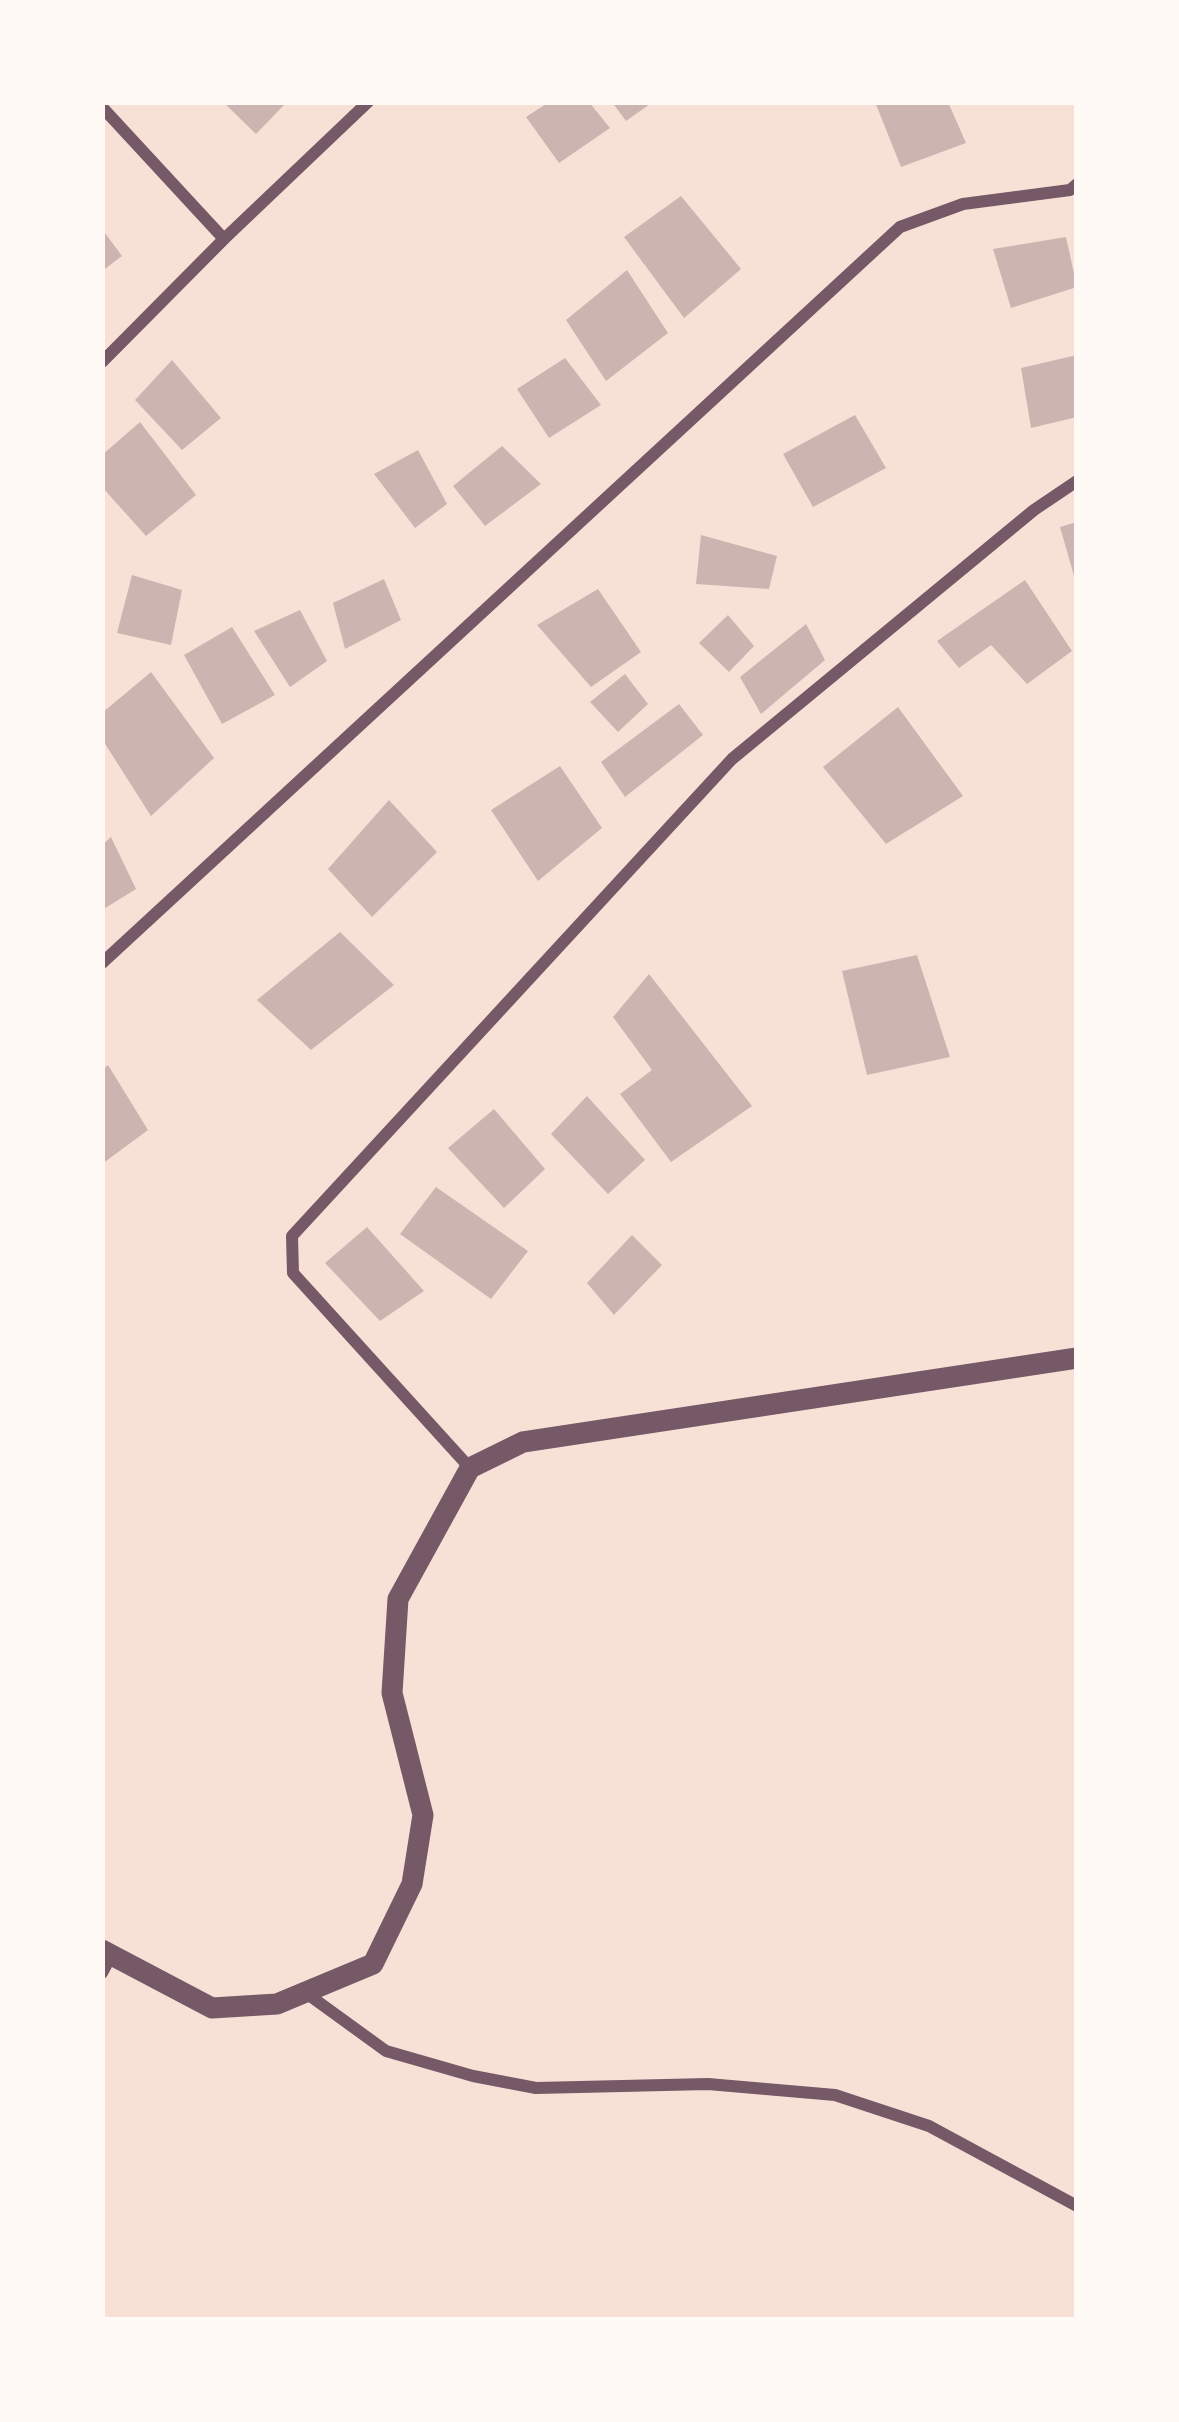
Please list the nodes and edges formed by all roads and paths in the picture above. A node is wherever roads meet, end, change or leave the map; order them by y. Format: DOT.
graph roads {
  1 [pos="368,102"];
  2 [pos="102,107"];
  3 [pos="1077,184"];
  4 [pos="224,238"];
  5 [pos="102,362"];
  6 [pos="1077,482"];
  7 [pos="102,963"];
  8 [pos="1077,1358"];
  9 [pos="470,1468"];
  10 [pos="105,1960"];
  11 [pos="305,1992"];
  12 [pos="1077,2206"];
  1 -- 4 [label="street"];
  2 -- 4 [label="street"];
  3 -- 7 [label="street"];
  4 -- 5 [label="street"];
  6 -- 9 [label="street"];
  8 -- 9 [label="street"];
  9 -- 11 [label="street"];
  10 -- 11 [label="street"];
  11 -- 12 [label="street"];
}
